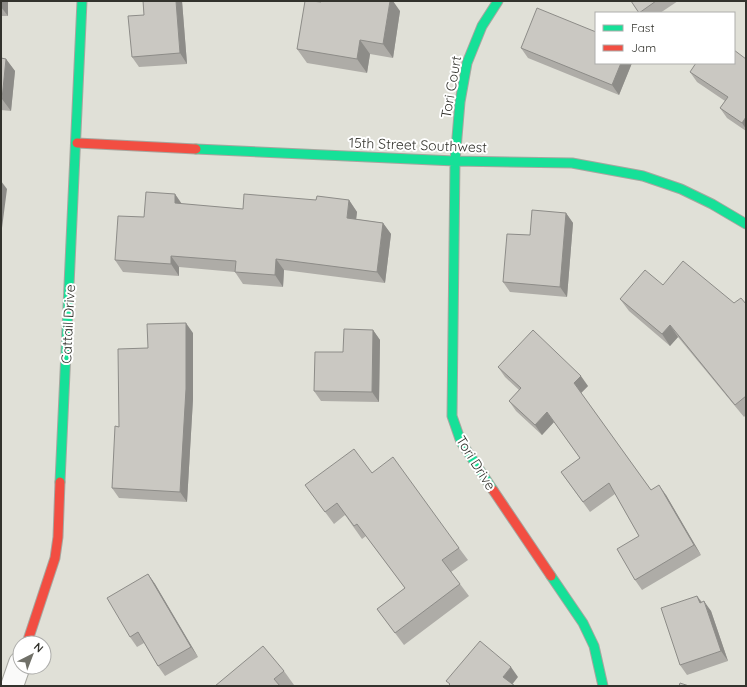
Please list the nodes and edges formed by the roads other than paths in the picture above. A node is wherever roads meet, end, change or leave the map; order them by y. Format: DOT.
graph roads {
  1 [pos="82,1"];
  2 [pos="498,1"];
  3 [pos="77,143"];
  4 [pos="455,161"];
  5 [pos="746,224"];
  6 [pos="30,635"];
  7 [pos="604,686"];
  1 -- 3 [label="street, Cattail Drive"];
  2 -- 4 [label="street, Tori Court"];
  3 -- 4 [label="street, 15th Street Southwest"];
  3 -- 6 [label="street, Cattail Drive"];
  4 -- 5 [label="street, 15th Street Southwest"];
  4 -- 7 [label="street, Tori Drive"];
}
